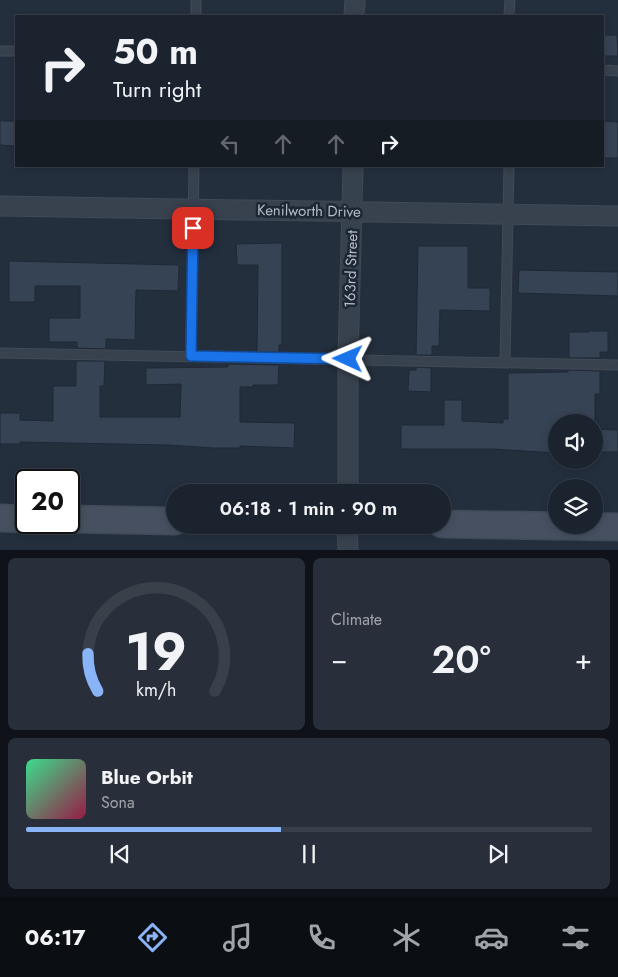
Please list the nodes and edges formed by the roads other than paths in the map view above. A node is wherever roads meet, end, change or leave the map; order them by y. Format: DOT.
graph roads {
  1 [pos="196,0"];
  2 [pos="354,0"];
  3 [pos="510,0"];
  4 [pos="196,15"];
  5 [pos="354,15"];
  6 [pos="510,15"];
  7 [pos="0,51"];
  8 [pos="15,51"];
  9 [pos="604,70"];
  10 [pos="618,71"];
  11 [pos="194,167"];
  12 [pos="353,167"];
  13 [pos="508,167"];
  14 [pos="0,206"];
  15 [pos="193,209"];
  16 [pos="352,212"];
  17 [pos="508,214"];
  18 [pos="618,216"];
  19 [pos="0,353"];
  20 [pos="191,356"];
  21 [pos="348,359"];
  22 [pos="505,362"];
  23 [pos="618,365"];
  24 [pos="348,484"];
  25 [pos="0,518"];
  26 [pos="15,519"];
  27 [pos="80,519"];
  28 [pos="166,520"];
  29 [pos="451,524"];
  30 [pos="618,527"];
  31 [pos="348,534"];
  32 [pos="348,550"];
  1 -- 4 [label="lane"];
  2 -- 5 [label="street"];
  3 -- 6 [label="lane"];
  7 -- 8 [label="lane"];
  9 -- 10 [label="lane"];
  11 -- 15 [label="lane"];
  12 -- 16 [label="street, 163rd Street"];
  13 -- 17 [label="lane"];
  14 -- 15 [label="street, Kenilworth Drive"];
  15 -- 16 [label="street, Kenilworth Drive"];
  15 -- 20 [label="lane"];
  16 -- 17 [label="street, Kenilworth Drive"];
  16 -- 21 [label="street, 163rd Street"];
  17 -- 18 [label="street, Kenilworth Drive"];
  17 -- 22 [label="lane"];
  19 -- 20 [label="lane"];
  20 -- 21 [label="lane"];
  21 -- 22 [label="lane"];
  21 -- 24 [label="street, 163rd Street"];
  22 -- 23 [label="lane"];
  25 -- 26 [label="street"];
  27 -- 28 [label="street"];
  29 -- 30 [label="street"];
  31 -- 32 [label="street"];
}
